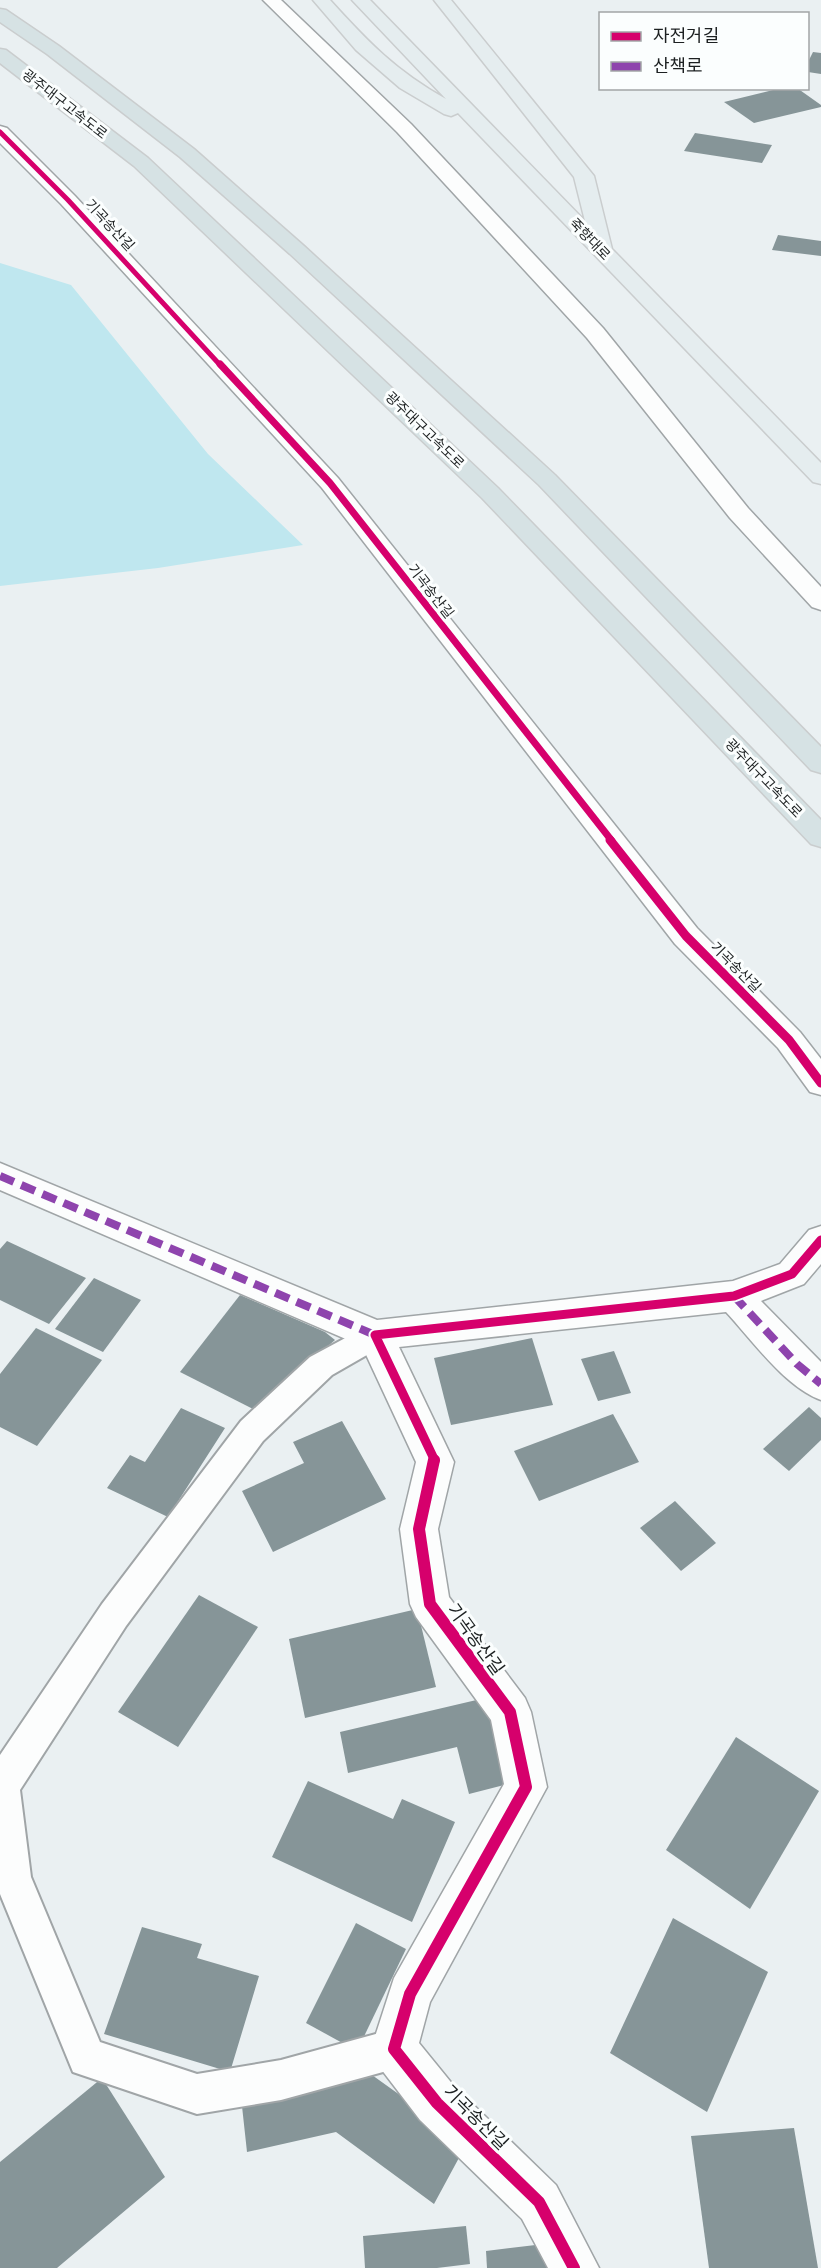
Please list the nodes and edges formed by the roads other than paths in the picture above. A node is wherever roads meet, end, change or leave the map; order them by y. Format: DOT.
graph roads {
  1 [pos="271,0"];
  2 [pos="321,0"];
  3 [pos="360,0"];
  4 [pos="442,0"];
  5 [pos="0,14"];
  6 [pos="0,54"];
  7 [pos="483,128"];
  8 [pos="0,132"];
  9 [pos="603,252"];
  10 [pos="821,477"];
  11 [pos="821,602"];
  12 [pos="821,764"];
  13 [pos="821,837"];
  14 [pos="821,1083"];
  15 [pos="0,1176"];
  16 [pos="821,1240"];
  17 [pos="734,1296"];
  18 [pos="375,1335"];
  19 [pos="821,1384"];
  20 [pos="394,2049"];
  21 [pos="574,2268"];
  1 -- 11 [label="street"];
  2 -- 7 [label="main road"];
  3 -- 7 [label="main road, 죽향대로"];
  4 -- 9 [label="main road"];
  5 -- 12 [label="highway"];
  6 -- 13 [label="highway, 광주대구고속도로"];
  7 -- 9 [label="main road, 죽향대로"];
  8 -- 14 [label="street, 기곡송산길"];
  9 -- 10 [label="main road, 죽향대로"];
  15 -- 18 [label="street"];
  16 -- 17 [label="street"];
  17 -- 18 [label="street"];
  17 -- 19 [label="street"];
  18 -- 20 [label="street, 기곡송산길"];
  18 -- 20 [label="lane"];
  20 -- 21 [label="street, 기곡송산길"];
}
